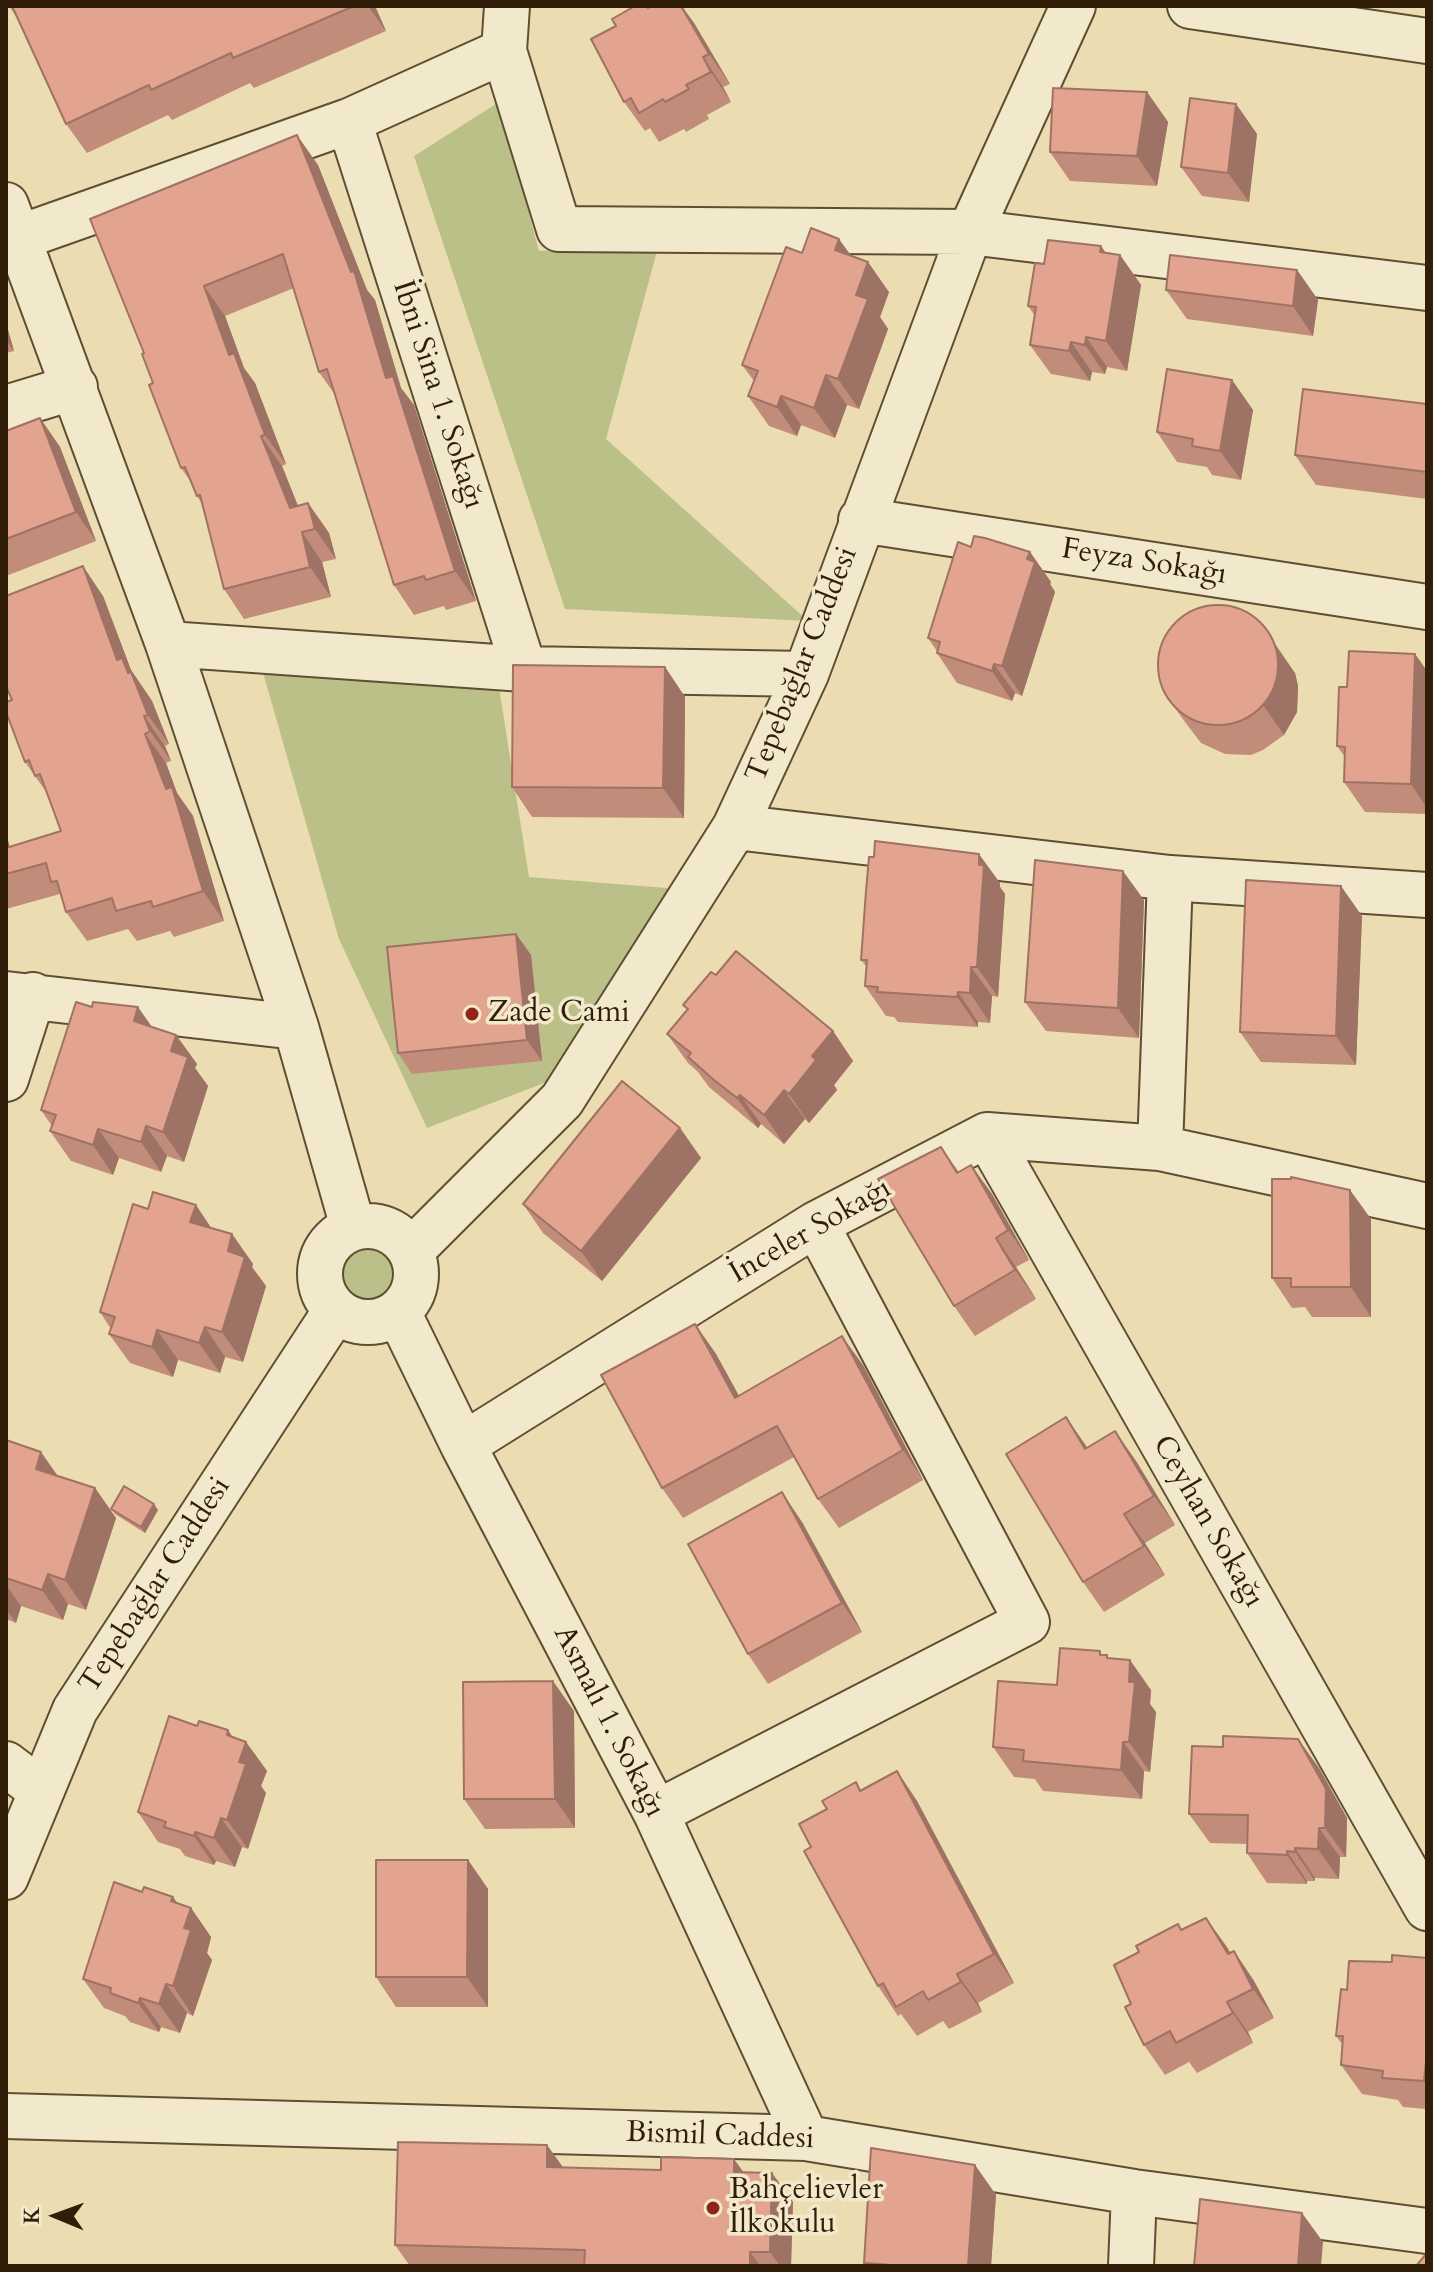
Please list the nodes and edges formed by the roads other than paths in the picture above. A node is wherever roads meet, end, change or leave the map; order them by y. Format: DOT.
graph roads {
  1 [pos="507,6"];
  2 [pos="1073,6"];
  3 [pos="1190,6"];
  4 [pos="1427,41"];
  5 [pos="504,51"];
  6 [pos="349,121"];
  7 [pos="12,222"];
  8 [pos="970,232"];
  9 [pos="1427,288"];
  10 [pos="75,387"];
  11 [pos="6,408"];
  12 [pos="861,520"];
  13 [pos="1427,607"];
  14 [pos="168,644"];
  15 [pos="524,669"];
  16 [pos="806,674"];
  17 [pos="735,827"];
  18 [pos="1170,878"];
  19 [pos="1427,895"];
  20 [pos="19,994"];
  21 [pos="296,1027"];
  22 [pos="6,1079"];
  23 [pos="987,1135"];
  24 [pos="1160,1148"];
  25 [pos="1427,1206"];
  26 [pos="816,1224"];
  27 [pos="353,1227"];
  28 [pos="411,1251"];
  29 [pos="336,1310"];
  30 [pos="398,1312"];
  31 [pos="463,1445"];
  32 [pos="6,1764"];
  33 [pos="40,1790"];
  34 [pos="656,1813"];
  35 [pos="6,1877"];
  36 [pos="1427,1908"];
  37 [pos="6,2116"];
  38 [pos="806,2138"];
  39 [pos="1134,2192"];
  40 [pos="1427,2231"];
  41 [pos="1131,2266"];
  1 -- 5 [label="street"];
  2 -- 8 [label="street, Tepebağlar Caddesi"];
  3 -- 4 [label="street"];
  5 -- 6 [label="street"];
  5 -- 8 [label="street"];
  6 -- 7 [label="street"];
  6 -- 15 [label="street, İbni Sina 1. Sokağı"];
  7 -- 10 [label="street"];
  8 -- 9 [label="street"];
  8 -- 12 [label="street, Tepebağlar Caddesi"];
  10 -- 11 [label="street"];
  10 -- 14 [label="street"];
  12 -- 13 [label="street, Feyza Sokağı"];
  12 -- 16 [label="street, Tepebağlar Caddesi"];
  14 -- 15 [label="street"];
  14 -- 21 [label="street"];
  15 -- 16 [label="street"];
  16 -- 17 [label="street, Tepebağlar Caddesi"];
  17 -- 18 [label="street"];
  17 -- 28 [label="street, Tepebağlar Caddesi"];
  18 -- 19 [label="street"];
  18 -- 24 [label="street"];
  20 -- 21 [label="street"];
  20 -- 22 [label="street"];
  21 -- 27 [label="street"];
  23 -- 24 [label="street"];
  23 -- 26 [label="street, İnceler Sokağı"];
  23 -- 36 [label="street, Ceyhan Sokağı"];
  24 -- 25 [label="street"];
  26 -- 31 [label="street, İnceler Sokağı"];
  26 -- 34 [label="street"];
  27 -- 28 [label="street"];
  27 -- 29 [label="street"];
  28 -- 30 [label="street"];
  29 -- 30 [label="street"];
  29 -- 33 [label="street, Tepebağlar Caddesi"];
  30 -- 31 [label="street, Asmalı 1. Sokağı"];
  31 -- 34 [label="street, Asmalı 1. Sokağı"];
  32 -- 33 [label="street"];
  33 -- 35 [label="street, Tepebağlar Caddesi"];
  34 -- 38 [label="street, Asmalı 1. Sokağı"];
  37 -- 38 [label="street, Bismil Caddesi"];
  38 -- 39 [label="street, Bismil Caddesi"];
  39 -- 40 [label="street, Bismil Caddesi"];
  39 -- 41 [label="street"];
}
